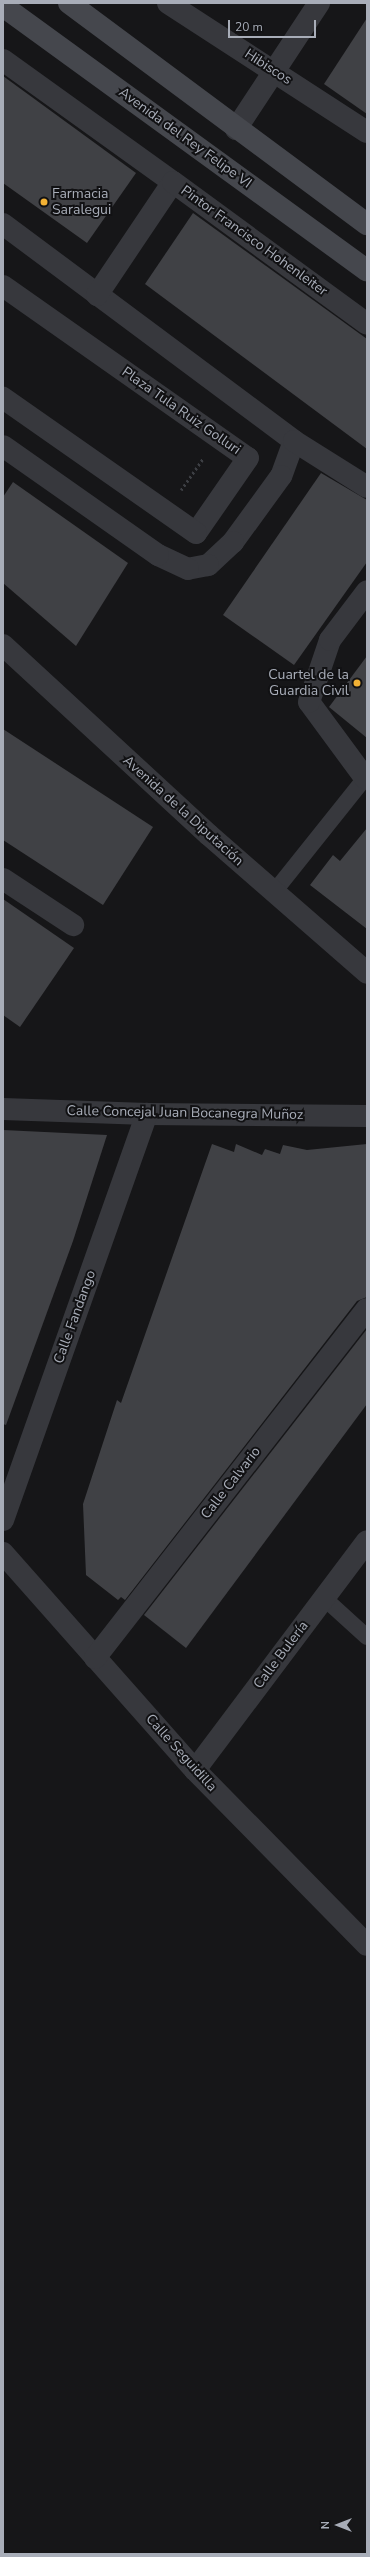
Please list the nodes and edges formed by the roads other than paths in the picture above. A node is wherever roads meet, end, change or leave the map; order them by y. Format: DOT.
graph roads {
  1 [pos="69,3"];
  2 [pos="168,3"];
  3 [pos="319,3"];
  4 [pos="3,6"];
  5 [pos="3,60"];
  6 [pos="275,72"];
  7 [pos="236,129"];
  8 [pos="367,132"];
  9 [pos="173,182"];
  10 [pos="3,224"];
  11 [pos="367,224"];
  12 [pos="367,270"];
  13 [pos="3,286"];
  14 [pos="97,295"];
  15 [pos="367,324"];
  16 [pos="3,398"];
  17 [pos="294,441"];
  18 [pos="3,446"];
  19 [pos="367,488"];
  20 [pos="367,591"];
  21 [pos="3,645"];
  22 [pos="365,778"];
  23 [pos="3,879"];
  24 [pos="274,892"];
  25 [pos="73,925"];
  26 [pos="367,973"];
  27 [pos="3,1109"];
  28 [pos="147,1114"];
  29 [pos="367,1116"];
  30 [pos="367,1309"];
  31 [pos="3,1520"];
  32 [pos="367,1541"];
  33 [pos="3,1553"];
  34 [pos="324,1598"];
  35 [pos="367,1637"];
  36 [pos="95,1658"];
  37 [pos="195,1770"];
  38 [pos="367,1945"];
  1 -- 7 [label="main road"];
  2 -- 6 [label="street, Hibiscos"];
  3 -- 6 [label="street"];
  4 -- 12 [label="main road, Avenida del Rey Felipe VI"];
  5 -- 9 [label="street"];
  6 -- 7 [label="street"];
  6 -- 8 [label="street, Hibiscos"];
  7 -- 11 [label="main road"];
  9 -- 14 [label="street, Pintor Francisco Hohenleiter"];
  9 -- 15 [label="street, Pintor Francisco Hohenleiter"];
  10 -- 14 [label="street"];
  13 -- 16 [label="street, Plaza Tula Ruiz Golluri"];
  14 -- 17 [label="street"];
  17 -- 18 [label="street"];
  17 -- 19 [label="street"];
  20 -- 22 [label="street"];
  21 -- 24 [label="street, Avenida de la Diputación"];
  22 -- 24 [label="lane"];
  23 -- 25 [label="street"];
  24 -- 26 [label="street, Avenida de la Diputación"];
  27 -- 28 [label="street, Calle Concejal Juan Bocanegra Muñoz"];
  28 -- 29 [label="street, Calle Concejal Juan Bocanegra Muñoz"];
  28 -- 31 [label="street, Calle Fandango"];
  30 -- 36 [label="street, Calle Calvario"];
  32 -- 34 [label="street, Calle Bulería"];
  33 -- 36 [label="street, Calle Seguidilla"];
  34 -- 35 [label="lane"];
  34 -- 37 [label="street, Calle Bulería"];
  36 -- 37 [label="street, Calle Seguidilla"];
  37 -- 38 [label="street, Calle Seguidilla"];
}
